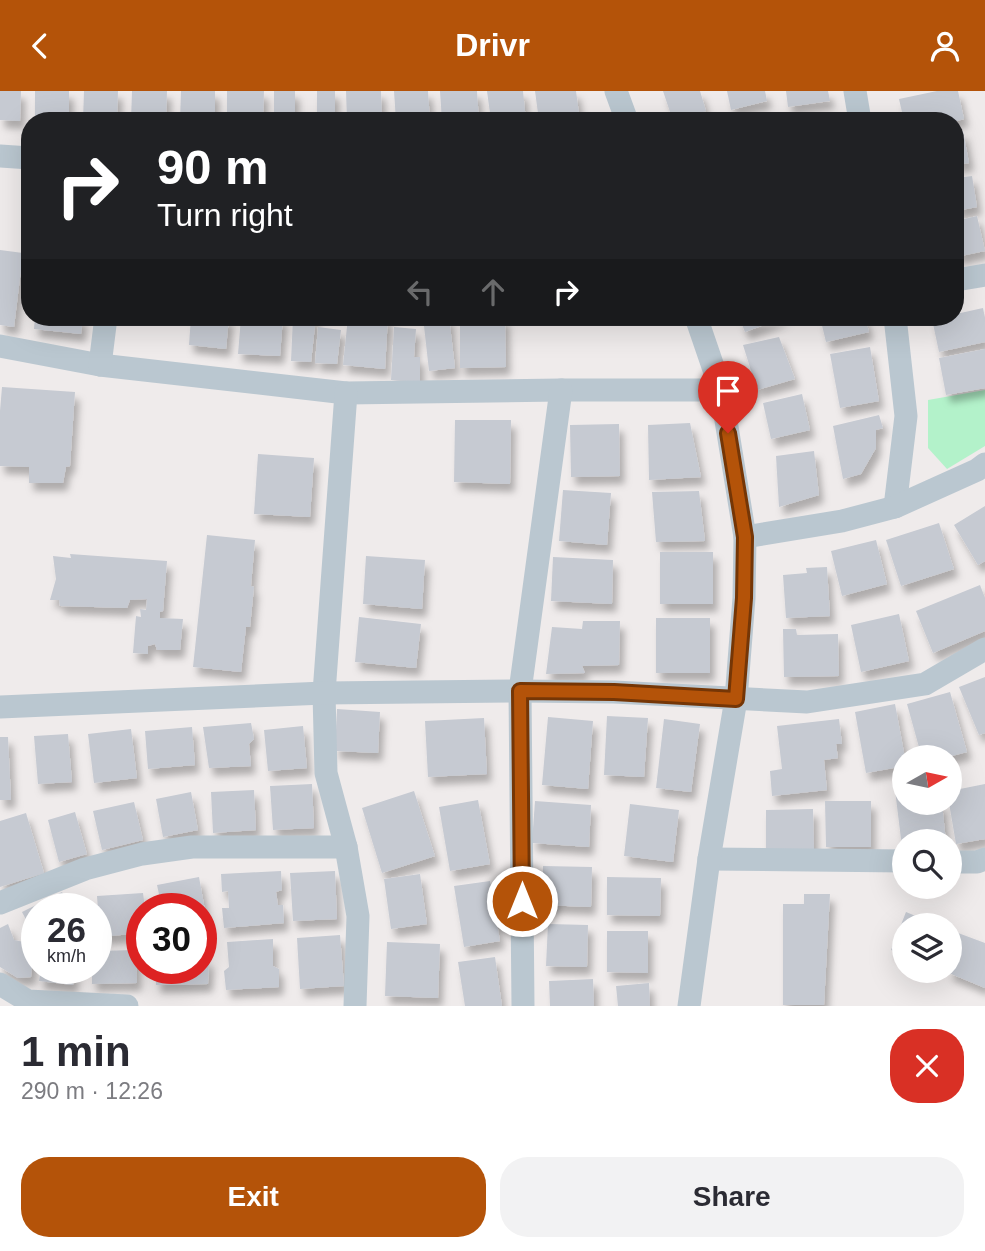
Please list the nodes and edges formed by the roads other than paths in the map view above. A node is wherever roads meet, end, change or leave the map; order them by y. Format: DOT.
graph roads {
  1 [pos="616,91"];
  2 [pos="855,91"];
  3 [pos="624,112"];
  4 [pos="857,112"];
  5 [pos="0,156"];
  6 [pos="21,157"];
  7 [pos="985,275"];
  8 [pos="964,279"];
  9 [pos="105,326"];
  10 [pos="699,326"];
  11 [pos="896,326"];
  12 [pos="0,346"];
  13 [pos="100,365"];
  14 [pos="561,390"];
  15 [pos="721,390"];
  16 [pos="346,393"];
  17 [pos="982,470"];
  18 [pos="895,507"];
  19 [pos="745,537"];
  20 [pos="985,649"];
  21 [pos="520,691"];
  22 [pos="324,693"];
  23 [pos="736,699"];
  24 [pos="0,707"];
  25 [pos="346,847"];
  26 [pos="709,859"];
  27 [pos="892,861"];
  28 [pos="962,862"];
  29 [pos="982,862"];
  30 [pos="0,903"];
  31 [pos="0,984"];
  32 [pos="127,1006"];
  33 [pos="355,1006"];
  34 [pos="523,1006"];
  35 [pos="689,1006"];
  1 -- 3 [label="street"];
  2 -- 4 [label="street"];
  5 -- 6 [label="street"];
  7 -- 8 [label="street"];
  9 -- 13 [label="street"];
  10 -- 15 [label="street"];
  11 -- 18 [label="street"];
  12 -- 13 [label="street"];
  13 -- 16 [label="street"];
  14 -- 15 [label="street"];
  14 -- 16 [label="street"];
  14 -- 21 [label="street"];
  15 -- 19 [label="street"];
  16 -- 22 [label="street"];
  17 -- 18 [label="street"];
  18 -- 19 [label="street"];
  19 -- 23 [label="street"];
  20 -- 23 [label="street"];
  21 -- 22 [label="street"];
  21 -- 23 [label="street"];
  21 -- 34 [label="street"];
  22 -- 24 [label="street"];
  22 -- 25 [label="street"];
  23 -- 26 [label="street"];
  25 -- 30 [label="street"];
  25 -- 33 [label="street"];
  26 -- 27 [label="street"];
  26 -- 35 [label="street"];
  28 -- 29 [label="street"];
  31 -- 32 [label="street"];
}
